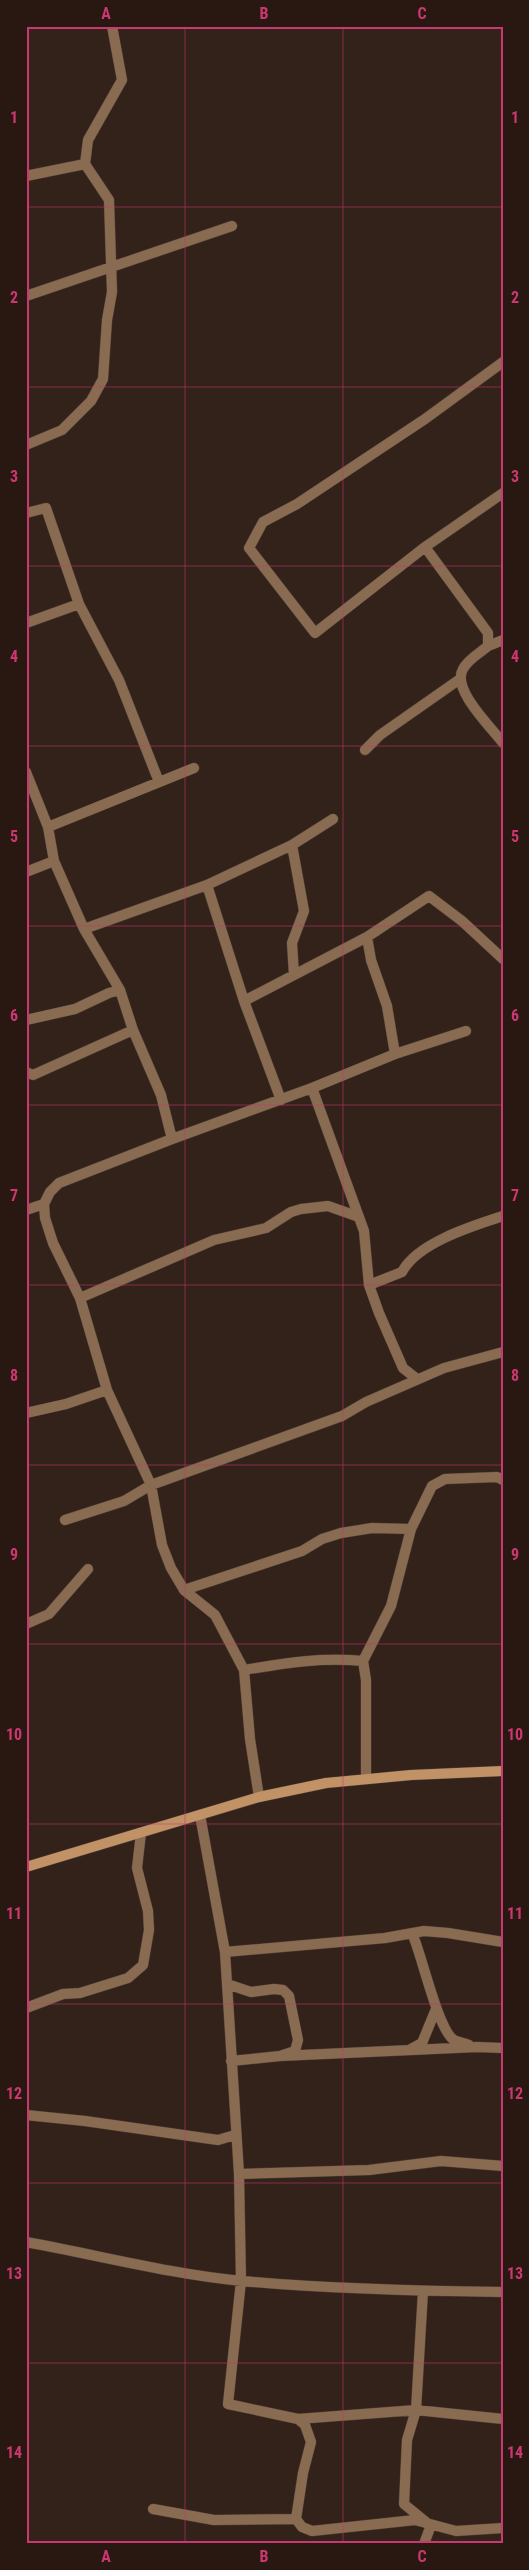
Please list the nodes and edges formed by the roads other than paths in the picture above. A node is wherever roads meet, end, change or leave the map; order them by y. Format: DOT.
graph roads {
  1 [pos="112,26"];
  2 [pos="85,164"];
  3 [pos="26,176"];
  4 [pos="232,226"];
  5 [pos="112,267"];
  6 [pos="26,296"];
  7 [pos="503,362"];
  8 [pos="26,445"];
  9 [pos="503,493"];
  10 [pos="26,513"];
  11 [pos="425,547"];
  12 [pos="79,604"];
  13 [pos="26,623"];
  14 [pos="503,640"];
  15 [pos="488,646"];
  16 [pos="460,679"];
  17 [pos="501,739"];
  18 [pos="365,750"];
  19 [pos="194,768"];
  20 [pos="26,772"];
  21 [pos="159,782"];
  22 [pos="333,819"];
  23 [pos="48,828"];
  24 [pos="292,845"];
  25 [pos="54,861"];
  26 [pos="26,872"];
  27 [pos="206,885"];
  28 [pos="84,929"];
  29 [pos="367,937"];
  30 [pos="503,959"];
  31 [pos="294,975"];
  32 [pos="120,990"];
  33 [pos="244,1001"];
  34 [pos="26,1020"];
  35 [pos="133,1030"];
  36 [pos="466,1031"];
  37 [pos="395,1054"];
  38 [pos="26,1072"];
  39 [pos="312,1088"];
  40 [pos="281,1100"];
  41 [pos="172,1139"];
  42 [pos="44,1204"];
  43 [pos="26,1210"];
  44 [pos="503,1216"];
  45 [pos="359,1217"];
  46 [pos="369,1285"];
  47 [pos="80,1298"];
  48 [pos="503,1352"];
  49 [pos="417,1380"];
  50 [pos="107,1390"];
  51 [pos="26,1413"];
  52 [pos="503,1480"];
  53 [pos="151,1485"];
  54 [pos="65,1520"];
  55 [pos="410,1530"];
  56 [pos="88,1569"];
  57 [pos="184,1590"];
  58 [pos="26,1624"];
  59 [pos="363,1661"];
  60 [pos="244,1670"];
  61 [pos="503,1771"];
  62 [pos="366,1779"];
  63 [pos="259,1797"];
  64 [pos="200,1815"];
  65 [pos="141,1833"];
  66 [pos="26,1867"];
  67 [pos="412,1933"];
  68 [pos="503,1942"];
  69 [pos="225,1952"];
  70 [pos="227,1984"];
  71 [pos="26,2008"];
  72 [pos="436,2009"];
  73 [pos="477,2047"];
  74 [pos="503,2048"];
  75 [pos="410,2050"];
  76 [pos="280,2056"];
  77 [pos="231,2061"];
  78 [pos="26,2115"];
  79 [pos="235,2135"];
  80 [pos="503,2166"];
  81 [pos="239,2174"];
  82 [pos="26,2242"];
  83 [pos="241,2281"];
  84 [pos="423,2291"];
  85 [pos="503,2292"];
  86 [pos="416,2410"];
  87 [pos="298,2419"];
  88 [pos="503,2419"];
  89 [pos="153,2509"];
  90 [pos="296,2519"];
  91 [pos="431,2525"];
  92 [pos="503,2528"];
  93 [pos="424,2544"];
  1 -- 2 [label="street"];
  2 -- 3 [label="street"];
  2 -- 5 [label="street"];
  4 -- 5 [label="street"];
  5 -- 6 [label="street"];
  5 -- 8 [label="street"];
  7 -- 11 [label="street"];
  9 -- 11 [label="street"];
  10 -- 12 [label="street"];
  11 -- 15 [label="street"];
  12 -- 13 [label="street"];
  12 -- 21 [label="street"];
  14 -- 15 [label="street"];
  15 -- 16 [label="street"];
  16 -- 17 [label="street"];
  16 -- 18 [label="street"];
  19 -- 21 [label="street"];
  20 -- 23 [label="street"];
  21 -- 23 [label="street"];
  22 -- 24 [label="street"];
  23 -- 25 [label="street"];
  24 -- 27 [label="street"];
  24 -- 31 [label="street"];
  25 -- 26 [label="street"];
  25 -- 28 [label="street"];
  27 -- 28 [label="street"];
  27 -- 33 [label="street"];
  28 -- 32 [label="street"];
  29 -- 30 [label="street"];
  29 -- 31 [label="street"];
  29 -- 37 [label="street"];
  31 -- 33 [label="street"];
  32 -- 34 [label="street"];
  32 -- 35 [label="street"];
  33 -- 40 [label="street"];
  35 -- 38 [label="street"];
  35 -- 41 [label="street"];
  36 -- 37 [label="street"];
  37 -- 39 [label="street"];
  39 -- 40 [label="street"];
  39 -- 45 [label="street"];
  40 -- 41 [label="street"];
  41 -- 42 [label="street"];
  42 -- 43 [label="street"];
  42 -- 47 [label="street"];
  44 -- 46 [label="street"];
  45 -- 46 [label="street"];
  45 -- 47 [label="street"];
  46 -- 49 [label="street"];
  47 -- 50 [label="street"];
  48 -- 49 [label="street"];
  49 -- 53 [label="street"];
  50 -- 51 [label="street"];
  50 -- 53 [label="street"];
  52 -- 55 [label="street"];
  53 -- 54 [label="street"];
  53 -- 57 [label="street"];
  55 -- 57 [label="street"];
  55 -- 59 [label="street"];
  56 -- 58 [label="street"];
  57 -- 60 [label="street"];
  59 -- 60 [label="street"];
  59 -- 62 [label="street"];
  60 -- 63 [label="street"];
  61 -- 62 [label="main road"];
  62 -- 63 [label="main road"];
  63 -- 64 [label="main road"];
  64 -- 65 [label="main road"];
  64 -- 69 [label="street"];
  65 -- 66 [label="main road"];
  65 -- 71 [label="street"];
  67 -- 68 [label="street"];
  67 -- 69 [label="street"];
  67 -- 72 [label="street"];
  69 -- 70 [label="street"];
  70 -- 76 [label="street"];
  70 -- 77 [label="street"];
  72 -- 73 [label="street"];
  72 -- 75 [label="street"];
  73 -- 74 [label="street"];
  73 -- 75 [label="street"];
  75 -- 76 [label="street"];
  76 -- 77 [label="street"];
  77 -- 79 [label="street"];
  78 -- 79 [label="street"];
  79 -- 81 [label="street"];
  80 -- 81 [label="street"];
  81 -- 83 [label="street"];
  82 -- 83 [label="street"];
  83 -- 84 [label="street"];
  83 -- 87 [label="street"];
  84 -- 85 [label="street"];
  84 -- 86 [label="street"];
  86 -- 87 [label="street"];
  86 -- 88 [label="street"];
  86 -- 91 [label="street"];
  87 -- 90 [label="street"];
  89 -- 90 [label="street"];
  90 -- 91 [label="street"];
  91 -- 92 [label="street"];
  91 -- 93 [label="street"];
}
